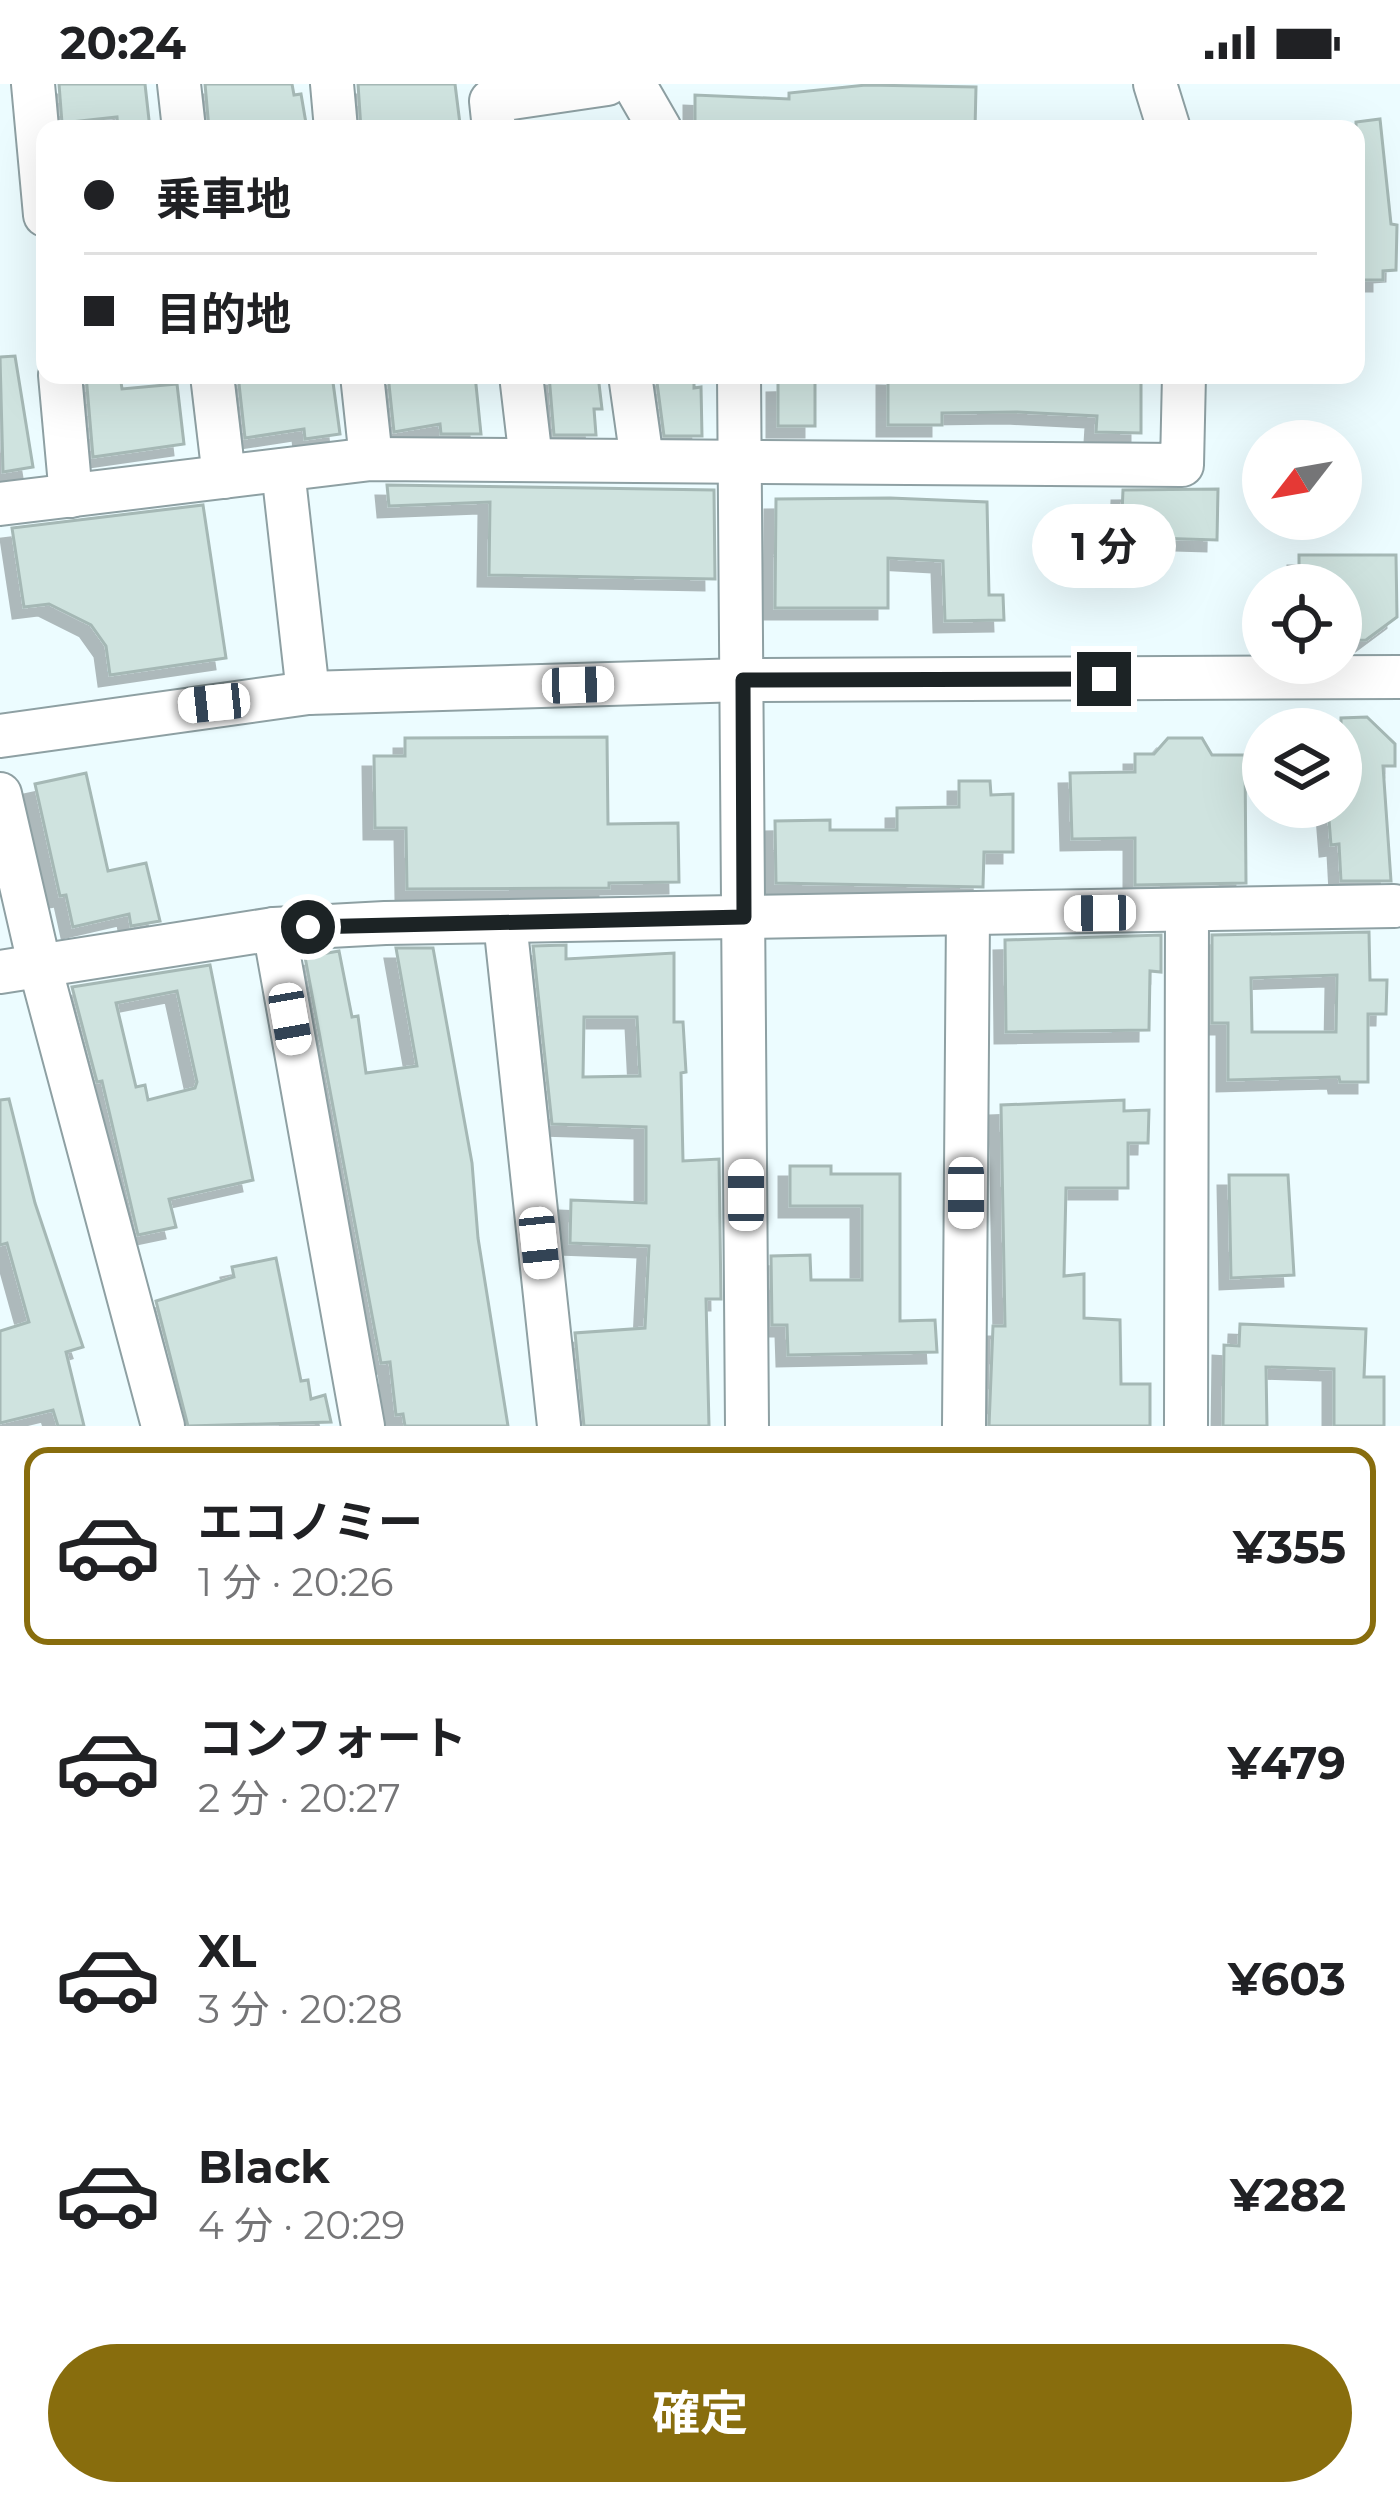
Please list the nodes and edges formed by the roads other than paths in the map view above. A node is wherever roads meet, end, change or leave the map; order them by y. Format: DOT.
graph roads {
  1 [pos="33,84"];
  2 [pos="179,84"];
  3 [pos="332,84"];
  4 [pos="607,84"];
  5 [pos="634,84"];
  6 [pos="1155,84"];
  7 [pos="36,120"];
  8 [pos="183,120"];
  9 [pos="336,120"];
  10 [pos="493,120"];
  11 [pos="655,120"];
  12 [pos="1165,120"];
  13 [pos="61,384"];
  14 [pos="213,384"];
  15 [pos="363,384"];
  16 [pos="522,384"];
  17 [pos="631,384"];
  18 [pos="739,384"];
  19 [pos="1184,384"];
  20 [pos="371,459"];
  21 [pos="531,460"];
  22 [pos="642,460"];
  23 [pos="740,462"];
  24 [pos="283,470"];
  25 [pos="224,477"];
  26 [pos="70,496"];
  27 [pos="0,504"];
  28 [pos="1400,677"];
  29 [pos="743,680"];
  30 [pos="308,692"];
  31 [pos="0,736"];
  32 [pos="0,794"];
  33 [pos="1394,906"];
  34 [pos="1187,912"];
  35 [pos="968,914"];
  36 [pos="744,917"];
  37 [pos="505,922"];
  38 [pos="274,929"];
  39 [pos="19,968"];
  40 [pos="164,1426"];
  41 [pos="363,1426"];
  42 [pos="559,1426"];
  43 [pos="747,1426"];
  44 [pos="964,1426"];
  45 [pos="1186,1426"];
  1 -- 7 [label="street"];
  2 -- 8 [label="street"];
  3 -- 9 [label="street"];
  4 -- 10 [label="street"];
  5 -- 11 [label="street"];
  6 -- 12 [label="street"];
  13 -- 26 [label="street"];
  14 -- 25 [label="street"];
  15 -- 20 [label="street"];
  16 -- 21 [label="street"];
  17 -- 22 [label="street"];
  18 -- 23 [label="street"];
  19 -- 23 [label="street"];
  20 -- 21 [label="street"];
  20 -- 24 [label="street"];
  21 -- 22 [label="street"];
  22 -- 23 [label="street"];
  23 -- 29 [label="street"];
  24 -- 25 [label="street"];
  24 -- 30 [label="street"];
  25 -- 26 [label="street"];
  26 -- 27 [label="street"];
  28 -- 29 [label="street"];
  29 -- 30 [label="street"];
  29 -- 36 [label="street"];
  30 -- 31 [label="street"];
  32 -- 39 [label="street"];
  33 -- 34 [label="street"];
  34 -- 35 [label="street"];
  34 -- 45 [label="street"];
  35 -- 36 [label="street"];
  35 -- 44 [label="street"];
  36 -- 37 [label="street"];
  36 -- 43 [label="street"];
  37 -- 38 [label="street"];
  37 -- 42 [label="street"];
  38 -- 39 [label="street"];
  38 -- 41 [label="street"];
  39 -- 40 [label="street"];
}
